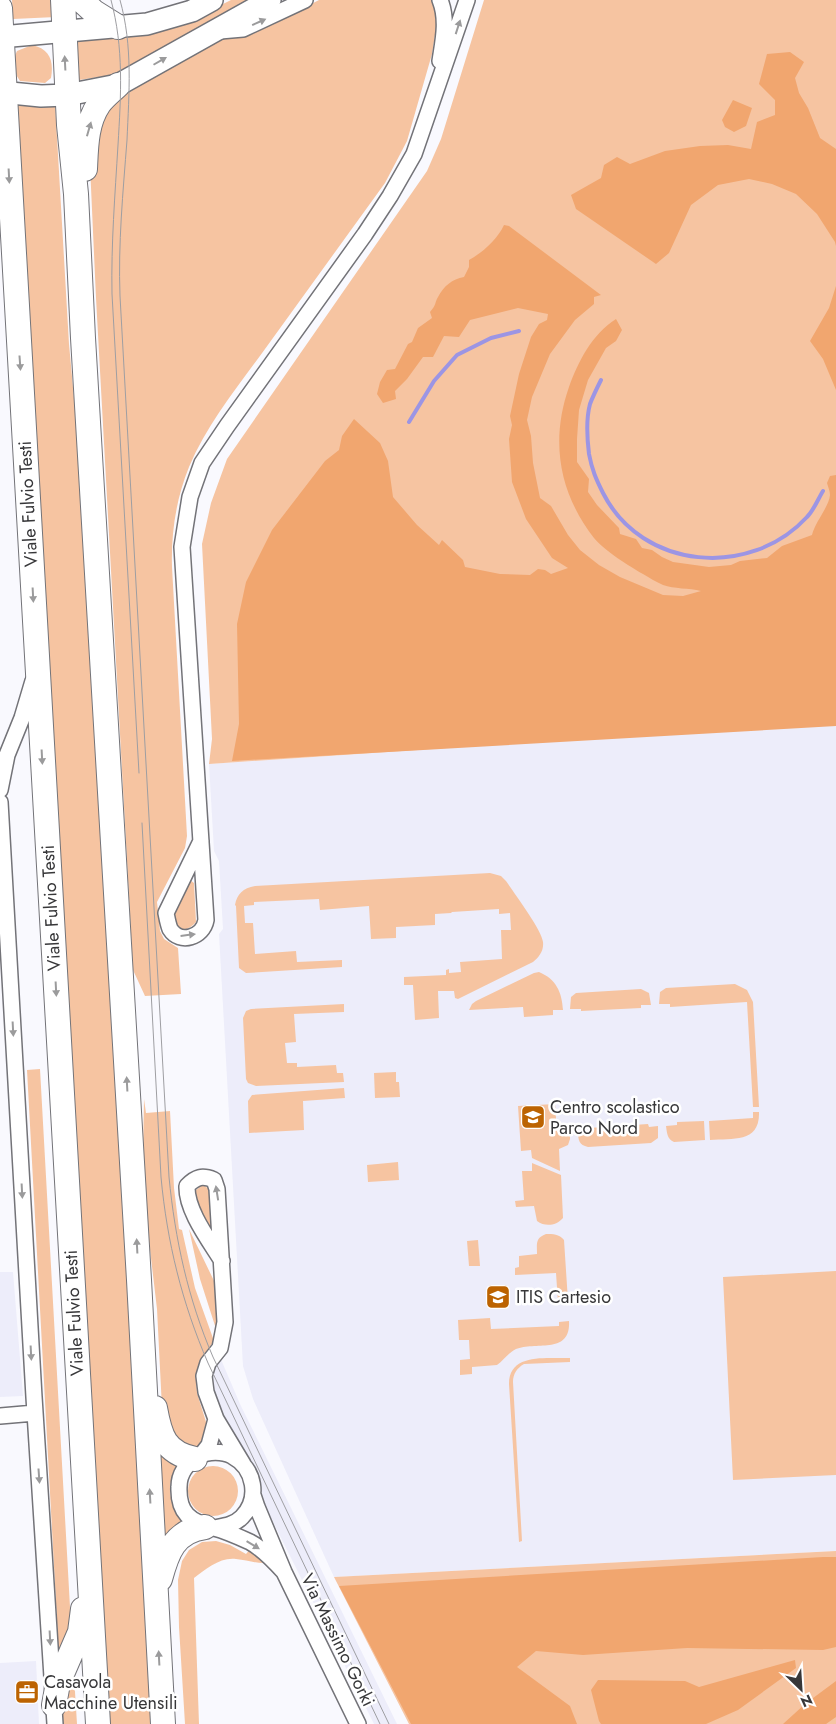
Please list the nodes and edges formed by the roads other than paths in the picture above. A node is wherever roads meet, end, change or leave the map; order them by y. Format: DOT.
graph roads {
  1 [pos="63,0"];
  2 [pos="81,0"];
  3 [pos="212,0"];
  4 [pos="270,0"];
  5 [pos="305,0"];
  6 [pos="440,0"];
  7 [pos="467,0"];
  8 [pos="0,8"];
  9 [pos="118,28"];
  10 [pos="64,31"];
  11 [pos="211,31"];
  12 [pos="1,37"];
  13 [pos="118,84"];
  14 [pos="436,88"];
  15 [pos="2,92"];
  16 [pos="67,95"];
  17 [pos="76,194"];
  18 [pos="0,274"];
  19 [pos="16,314"];
  20 [pos="37,667"];
  21 [pos="0,790"];
  22 [pos="0,802"];
  23 [pos="200,841"];
  24 [pos="222,1261"];
  25 [pos="139,1280"];
  26 [pos="35,1413"];
  27 [pos="0,1416"];
  28 [pos="216,1419"];
  29 [pos="199,1457"];
  30 [pos="243,1464"];
  31 [pos="253,1494"];
  32 [pos="209,1528"];
  33 [pos="88,1560"];
  34 [pos="284,1572"];
  35 [pos="156,1593"];
  36 [pos="55,1715"];
  37 [pos="97,1720"];
  38 [pos="163,1724"];
  39 [pos="358,1724"];
  1 -- 10 [label="main road"];
  2 -- 9 [label="main road"];
  3 -- 9 [label="street"];
  4 -- 11 [label="street"];
  11 -- 5 [label="street, one-way"];
  6 -- 14 [label="street"];
  14 -- 7 [label="street, one-way"];
  8 -- 12 [label="main road, Viale Fulvio Testi"];
  9 -- 10 [label="street"];
  10 -- 12 [label="street"];
  16 -- 10 [label="main road, one-way"];
  13 -- 11 [label="street, one-way"];
  12 -- 15 [label="main road, Viale Fulvio Testi"];
  13 -- 16 [label="street"];
  17 -- 13 [label="main road, one-way"];
  14 -- 23 [label="street"];
  15 -- 16 [label="street"];
  15 -- 19 [label="main road, Viale Fulvio Testi, one-way"];
  16 -- 17 [label="main road"];
  25 -- 17 [label="main road, one-way"];
  18 -- 19 [label="main road"];
  19 -- 20 [label="main road, Viale Fulvio Testi, one-way"];
  20 -- 21 [label="street"];
  20 -- 33 [label="main road, Viale Fulvio Testi, one-way"];
  22 -- 26 [label="street, one-way"];
  23 -- 23 [label="street, one-way"];
  24 -- 24 [label="street, one-way"];
  24 -- 28 [label="street"];
  25 -- 29 [label="main road"];
  35 -- 25 [label="main road, one-way"];
  26 -- 27 [label="street"];
  26 -- 36 [label="street, one-way"];
  28 -- 29 [label="street"];
  28 -- 30 [label="street"];
  29 -- 30 [label="street"];
  29 -- 32 [label="street"];
  30 -- 31 [label="street"];
  31 -- 32 [label="street"];
  31 -- 34 [label="street, Via Massimo Gorki"];
  32 -- 34 [label="street, Via Massimo Gorki, one-way"];
  32 -- 35 [label="main road"];
  33 -- 36 [label="main road"];
  33 -- 37 [label="main road, Viale Fulvio Testi"];
  34 -- 39 [label="street, Via Massimo Gorki"];
  38 -- 35 [label="main road, one-way"];
}
